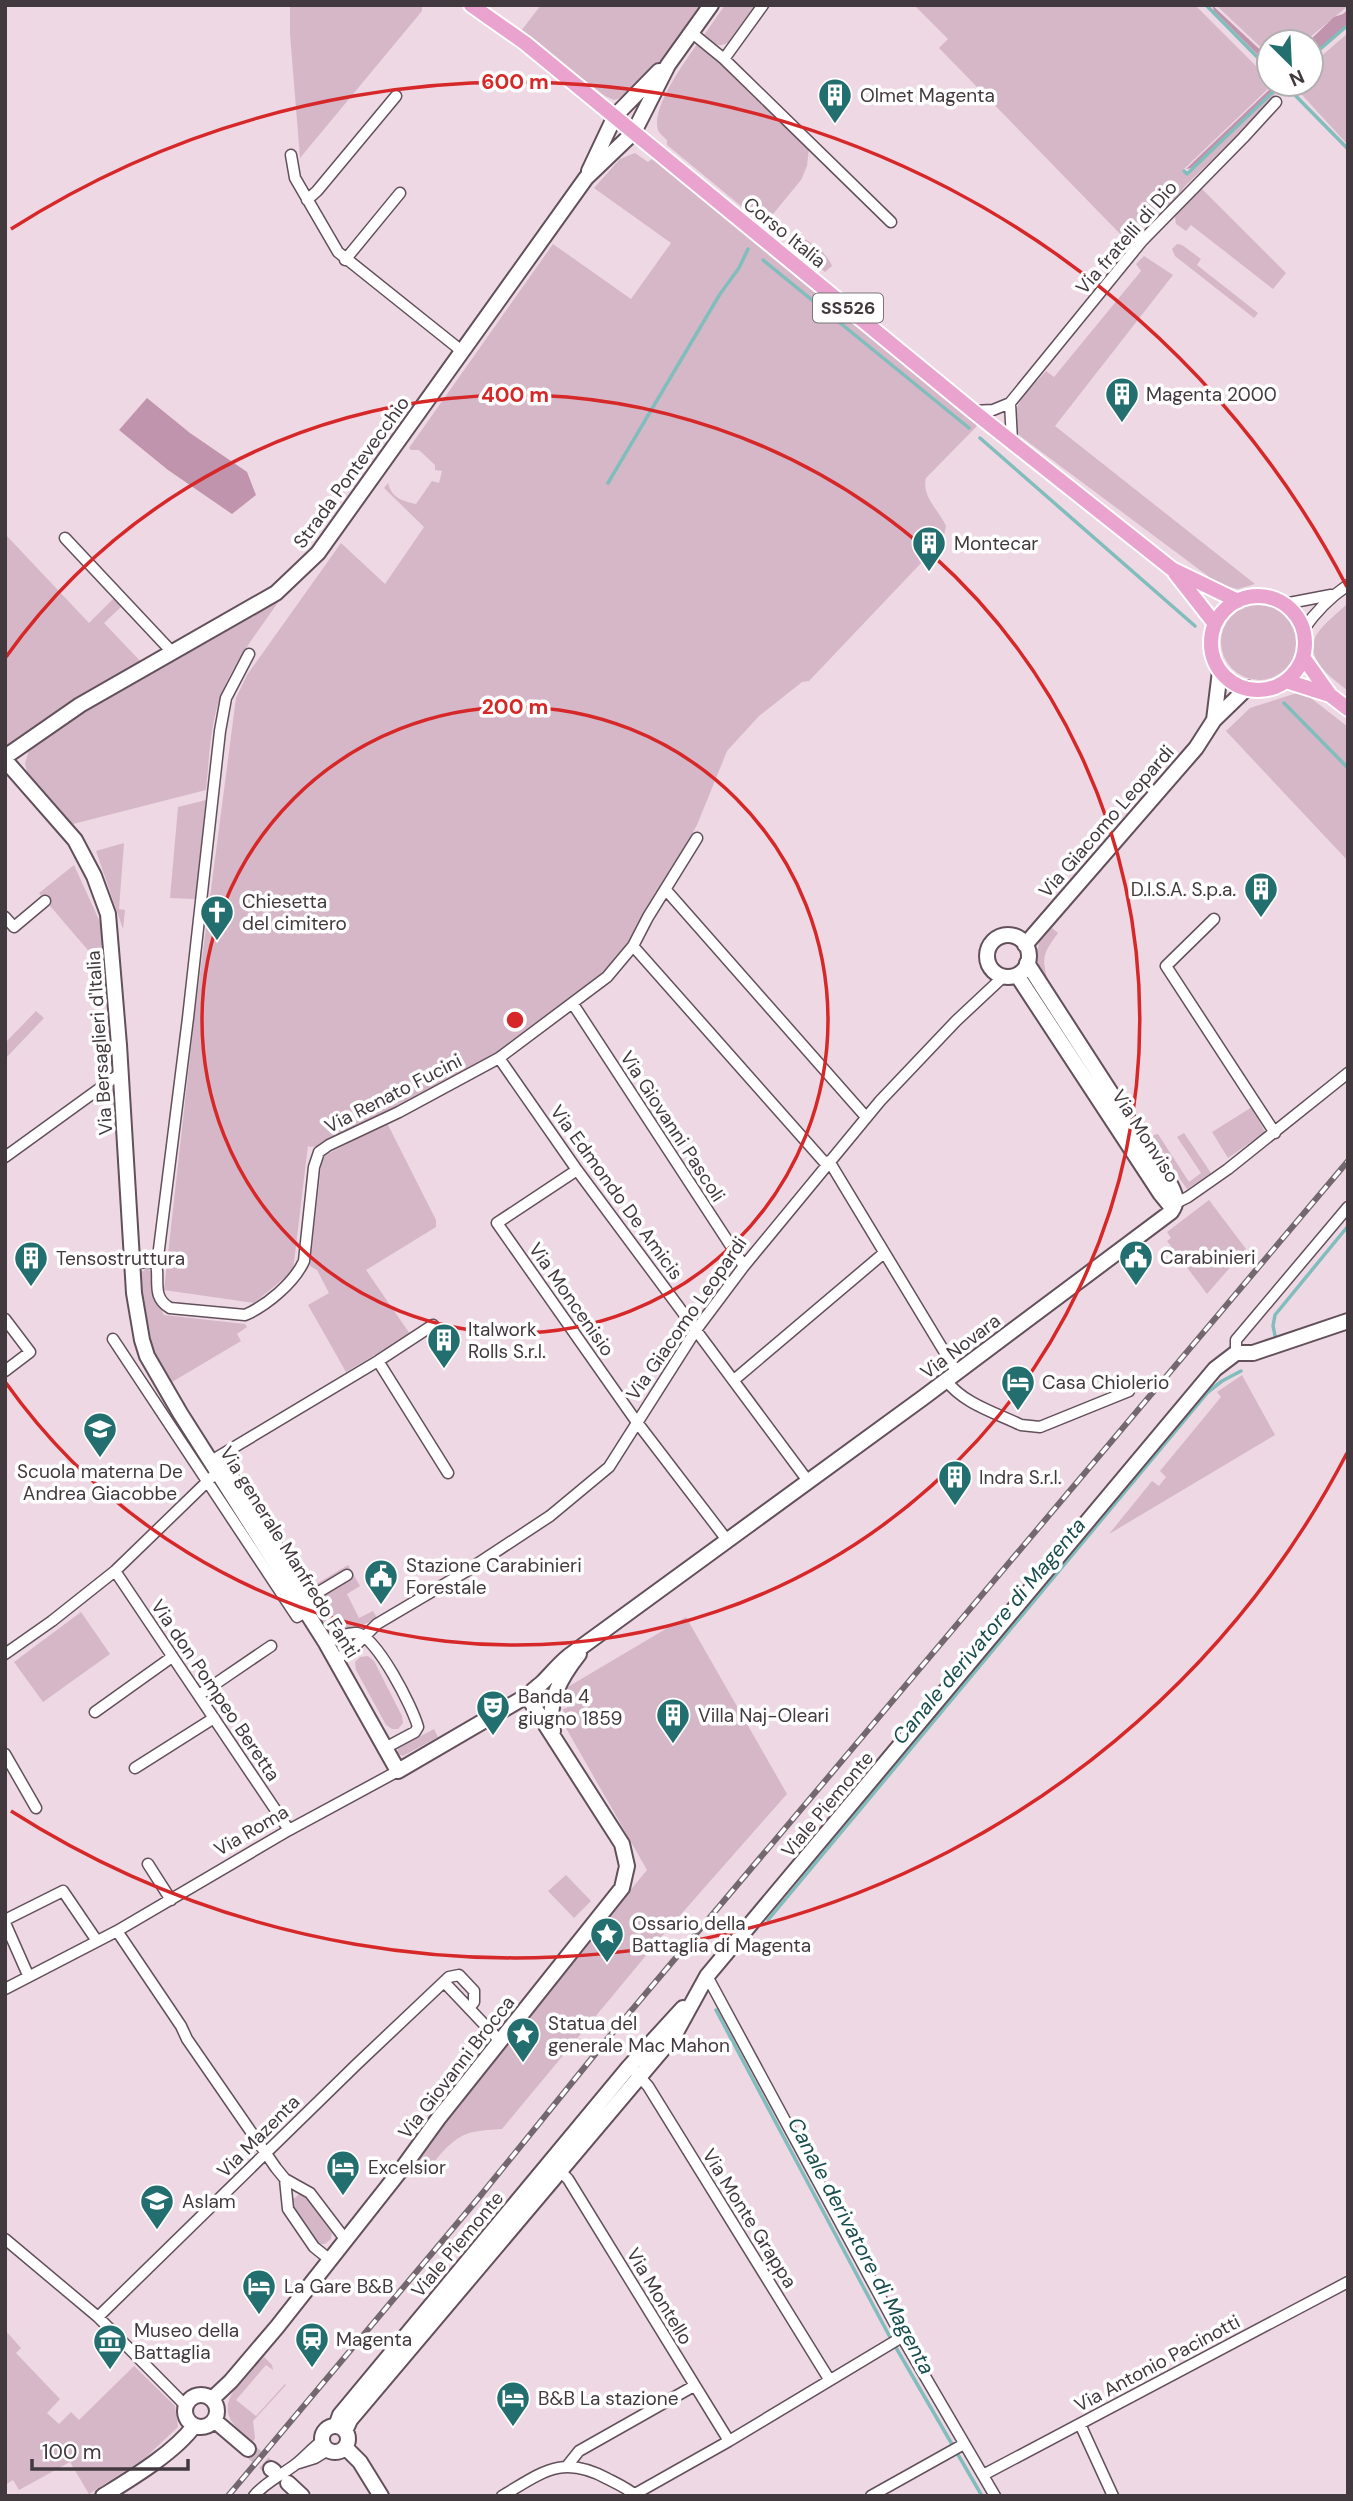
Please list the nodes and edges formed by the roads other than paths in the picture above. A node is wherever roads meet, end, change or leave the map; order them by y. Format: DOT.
graph roads {
  1 [pos="471,5"];
  2 [pos="710,5"];
  3 [pos="763,5"];
  4 [pos="691,32"];
  5 [pos="680,48"];
  6 [pos="724,59"];
  7 [pos="396,96"];
  8 [pos="1276,102"];
  9 [pos="615,116"];
  10 [pos="634,132"];
  11 [pos="291,155"];
  12 [pos="586,178"];
  13 [pos="400,193"];
  14 [pos="307,201"];
  15 [pos="891,222"];
  16 [pos="345,260"];
  17 [pos="463,349"];
  18 [pos="1010,403"];
  19 [pos="973,411"];
  20 [pos="1012,441"];
  21 [pos="65,538"];
  22 [pos="1172,569"];
  23 [pos="1348,585"];
  24 [pos="1332,595"];
  25 [pos="1238,601"];
  26 [pos="1284,604"];
  27 [pos="1215,624"];
  28 [pos="1303,630"];
  29 [pos="173,653"];
  30 [pos="249,654"];
  31 [pos="1303,657"];
  32 [pos="1220,671"];
  33 [pos="1286,681"];
  34 [pos="1247,688"];
  35 [pos="1330,695"];
  36 [pos="1348,709"];
  37 [pos="1214,720"];
  38 [pos="5,759"];
  39 [pos="697,838"];
  40 [pos="666,890"];
  41 [pos="45,901"];
  42 [pos="5,917"];
  43 [pos="1214,919"];
  44 [pos="1025,944"];
  45 [pos="633,946"];
  46 [pos="1027,963"];
  47 [pos="1010,976"];
  48 [pos="573,1004"];
  49 [pos="499,1058"];
  50 [pos="121,1073"];
  51 [pos="1348,1073"];
  52 [pos="1094,1079"];
  53 [pos="866,1117"];
  54 [pos="1275,1133"];
  55 [pos="5,1157"];
  56 [pos="827,1162"];
  57 [pos="577,1170"];
  58 [pos="1175,1206"];
  59 [pos="1348,1208"];
  60 [pos="884,1253"];
  61 [pos="132,1262"];
  62 [pos="157,1265"];
  63 [pos="744,1266"];
  64 [pos="5,1319"];
  65 [pos="1348,1321"];
  66 [pos="696,1330"];
  67 [pos="113,1339"];
  68 [pos="445,1342"];
  69 [pos="1236,1353"];
  70 [pos="147,1356"];
  71 [pos="378,1362"];
  72 [pos="5,1371"];
  73 [pos="951,1376"];
  74 [pos="734,1380"];
  75 [pos="1129,1391"];
  76 [pos="636,1421"];
  77 [pos="214,1468"];
  78 [pos="448,1472"];
  79 [pos="808,1481"];
  80 [pos="727,1540"];
  81 [pos="115,1571"];
  82 [pos="347,1575"];
  83 [pos="315,1607"];
  84 [pos="364,1636"];
  85 [pos="327,1643"];
  86 [pos="271,1646"];
  87 [pos="5,1654"];
  88 [pos="173,1657"];
  89 [pos="336,1659"];
  90 [pos="199,1695"];
  91 [pos="537,1699"];
  92 [pos="94,1712"];
  93 [pos="214,1718"];
  94 [pos="384,1748"];
  95 [pos="5,1754"];
  96 [pos="135,1768"];
  97 [pos="398,1771"];
  98 [pos="36,1808"];
  99 [pos="289,1830"];
  100 [pos="148,1864"];
  101 [pos="171,1900"];
  102 [pos="5,1922"];
  103 [pos="117,1931"];
  104 [pos="97,1941"];
  105 [pos="28,1975"];
  106 [pos="707,1976"];
  107 [pos="5,1989"];
  108 [pos="500,2041"];
  109 [pos="635,2072"];
  110 [pos="265,2154"];
  111 [pos="555,2167"];
  112 [pos="285,2179"];
  113 [pos="5,2239"];
  114 [pos="345,2239"];
  115 [pos="329,2259"];
  116 [pos="1348,2282"];
  117 [pos="98,2317"];
  118 [pos="896,2340"];
  119 [pos="829,2379"];
  120 [pos="694,2386"];
  121 [pos="212,2399"];
  122 [pos="186,2406"];
  123 [pos="214,2420"];
  124 [pos="1080,2424"];
  125 [pos="194,2426"];
  126 [pos="341,2428"];
  127 [pos="729,2441"];
  128 [pos="325,2446"];
  129 [pos="345,2447"];
  130 [pos="958,2447"];
  131 [pos="248,2449"];
  132 [pos="567,2466"];
  133 [pos="983,2475"];
  134 [pos="288,2483"];
  135 [pos="636,2495"];
  136 [pos="103,2496"];
  137 [pos="254,2496"];
  138 [pos="302,2496"];
  139 [pos="381,2496"];
  140 [pos="502,2496"];
  141 [pos="871,2496"];
  142 [pos="995,2496"];
  143 [pos="1113,2496"];
  1 -- 9 [label="main road, Corso Italia / SS526"];
  2 -- 4 [label="street"];
  3 -- 6 [label="street"];
  4 -- 5 [label="street"];
  4 -- 6 [label="street"];
  5 -- 9 [label="street, Strada Pontevecchio"];
  5 -- 10 [label="street"];
  6 -- 15 [label="street"];
  7 -- 14 [label="street"];
  8 -- 18 [label="street, Via fratelli di Dio"];
  9 -- 10 [label="main road, Corso Italia / SS526"];
  9 -- 12 [label="street, Strada Pontevecchio"];
  10 -- 12 [label="street, Strada Pontevecchio"];
  10 -- 19 [label="main road, Corso Italia / SS526"];
  11 -- 14 [label="street"];
  12 -- 17 [label="street, Strada Pontevecchio"];
  13 -- 16 [label="street"];
  14 -- 16 [label="street"];
  16 -- 17 [label="street"];
  17 -- 29 [label="street, Strada Pontevecchio"];
  18 -- 19 [label="street"];
  18 -- 20 [label="street"];
  19 -- 20 [label="main road, Corso Italia / SS526"];
  20 -- 22 [label="main road, Corso Italia / SS526"];
  21 -- 29 [label="street"];
  22 -- 25 [label="main road, Corso Italia / SS526"];
  22 -- 27 [label="main road, Corso Italia / SS526"];
  23 -- 24 [label="street"];
  24 -- 26 [label="street"];
  24 -- 28 [label="street"];
  25 -- 26 [label="main road, SS526"];
  25 -- 27 [label="main road"];
  26 -- 28 [label="main road"];
  27 -- 32 [label="main road"];
  28 -- 31 [label="main road"];
  29 -- 38 [label="street, Strada Pontevecchio"];
  30 -- 62 [label="street, Via Renato Fucini"];
  31 -- 33 [label="main road"];
  31 -- 35 [label="main road"];
  32 -- 34 [label="main road"];
  32 -- 37 [label="street, Via Giacomo Leopardi"];
  33 -- 34 [label="main road"];
  33 -- 35 [label="main road"];
  34 -- 37 [label="street, Via Giacomo Leopardi"];
  35 -- 36 [label="main road"];
  37 -- 44 [label="street, Via Giacomo Leopardi"];
  38 -- 50 [label="street, Via Bersaglieri d'Italia"];
  39 -- 40 [label="street, Via Renato Fucini"];
  40 -- 45 [label="street, Via Renato Fucini"];
  40 -- 53 [label="street"];
  41 -- 42 [label="street"];
  43 -- 54 [label="street"];
  44 -- 46 [label="street"];
  44 -- 47 [label="street"];
  45 -- 48 [label="street, Via Renato Fucini"];
  45 -- 56 [label="street"];
  46 -- 47 [label="street, Via Giacomo Leopardi"];
  46 -- 52 [label="street, Via Monviso"];
  47 -- 52 [label="street, Via Monviso"];
  47 -- 53 [label="street, Via Giacomo Leopardi"];
  48 -- 49 [label="street, Via Renato Fucini"];
  48 -- 63 [label="street, Via Giovanni Pascoli"];
  49 -- 57 [label="street, Via Edmondo De Amicis"];
  49 -- 62 [label="street, Via Renato Fucini"];
  50 -- 55 [label="street"];
  50 -- 61 [label="street, Via Bersaglieri d'Italia"];
  51 -- 54 [label="street, Via Novara"];
  52 -- 58 [label="street, Via Monviso"];
  53 -- 56 [label="street, Via Giacomo Leopardi"];
  54 -- 58 [label="street, Via Novara"];
  56 -- 60 [label="street"];
  56 -- 63 [label="street, Via Giacomo Leopardi"];
  57 -- 66 [label="street, Via Edmondo De Amicis"];
  57 -- 76 [label="street, Via Moncenisio"];
  58 -- 73 [label="street, Via Novara"];
  59 -- 69 [label="street"];
  60 -- 73 [label="street"];
  60 -- 74 [label="street"];
  61 -- 62 [label="street"];
  61 -- 70 [label="street, Via Bersaglieri d'Italia"];
  63 -- 66 [label="street, Via Giacomo Leopardi"];
  64 -- 72 [label="street"];
  65 -- 69 [label="street"];
  66 -- 74 [label="street, Via Edmondo De Amicis"];
  66 -- 76 [label="street, Via Giacomo Leopardi"];
  67 -- 77 [label="street"];
  68 -- 71 [label="street"];
  69 -- 106 [label="street, Viale Piemonte"];
  70 -- 77 [label="street, Via generale Manfredo Fanti"];
  71 -- 77 [label="street"];
  71 -- 78 [label="street"];
  73 -- 75 [label="street"];
  73 -- 79 [label="street, Via Novara"];
  74 -- 79 [label="street, Via Edmondo De Amicis"];
  76 -- 80 [label="street, Via Moncenisio"];
  76 -- 84 [label="street, Via Giacomo Leopardi"];
  77 -- 81 [label="street"];
  77 -- 83 [label="street, Via generale Manfredo Fanti"];
  79 -- 80 [label="street, Via Novara"];
  80 -- 91 [label="street, Via Novara"];
  81 -- 87 [label="street"];
  81 -- 88 [label="street, Via don Pompeo Beretta"];
  82 -- 83 [label="street"];
  83 -- 85 [label="street, Via generale Manfredo Fanti"];
  84 -- 85 [label="street"];
  84 -- 89 [label="street, Via Giacomo Leopardi"];
  84 -- 94 [label="street"];
  85 -- 89 [label="street, Via generale Manfredo Fanti"];
  86 -- 90 [label="street"];
  88 -- 90 [label="street, Via don Pompeo Beretta"];
  88 -- 92 [label="street"];
  89 -- 94 [label="street, Via generale Manfredo Fanti"];
  90 -- 93 [label="street, Via don Pompeo Beretta"];
  91 -- 97 [label="street, Via Roma"];
  91 -- 108 [label="street, Via Giovanni Brocca"];
  93 -- 96 [label="street"];
  93 -- 99 [label="street, Via don Pompeo Beretta"];
  94 -- 97 [label="street, Via generale Manfredo Fanti"];
  95 -- 98 [label="street"];
  97 -- 99 [label="street, Via Roma"];
  99 -- 101 [label="street, Via Roma"];
  100 -- 101 [label="street"];
  101 -- 103 [label="street, Via Roma"];
  102 -- 104 [label="street"];
  102 -- 105 [label="street"];
  103 -- 104 [label="street, Via Roma"];
  103 -- 110 [label="street"];
  104 -- 105 [label="street, Via Roma"];
  105 -- 107 [label="street, Via Roma"];
  106 -- 109 [label="street, Viale Piemonte"];
  106 -- 118 [label="street"];
  108 -- 110 [label="street, Via Mazenta"];
  108 -- 114 [label="street, Via Giovanni Brocca"];
  109 -- 111 [label="street, Viale Piemonte"];
  109 -- 119 [label="street, Via Monte Grappa"];
  110 -- 112 [label="street"];
  110 -- 117 [label="street, Via Mazenta"];
  111 -- 120 [label="street, Via Montello"];
  111 -- 126 [label="street, Viale Piemonte"];
  112 -- 114 [label="street"];
  112 -- 115 [label="street"];
  113 -- 117 [label="street"];
  114 -- 115 [label="street, Via Giovanni Brocca"];
  115 -- 121 [label="street, Via Giovanni Brocca"];
  116 -- 124 [label="street, Via Antonio Pacinotti"];
  117 -- 122 [label="street"];
  118 -- 119 [label="street"];
  118 -- 130 [label="street"];
  119 -- 127 [label="street"];
  120 -- 127 [label="street, Via Montello"];
  120 -- 132 [label="street"];
  121 -- 122 [label="street"];
  121 -- 123 [label="street"];
  122 -- 125 [label="street"];
  123 -- 125 [label="street"];
  123 -- 131 [label="street"];
  124 -- 133 [label="street, Via Antonio Pacinotti"];
  124 -- 143 [label="street"];
  125 -- 136 [label="street"];
  126 -- 128 [label="street"];
  126 -- 129 [label="street"];
  127 -- 135 [label="street"];
  128 -- 129 [label="street"];
  128 -- 137 [label="street"];
  129 -- 139 [label="street"];
  130 -- 133 [label="street"];
  130 -- 141 [label="street"];
  132 -- 135 [label="street"];
  132 -- 140 [label="street"];
  133 -- 142 [label="street"];
  134 -- 138 [label="street"];
}
